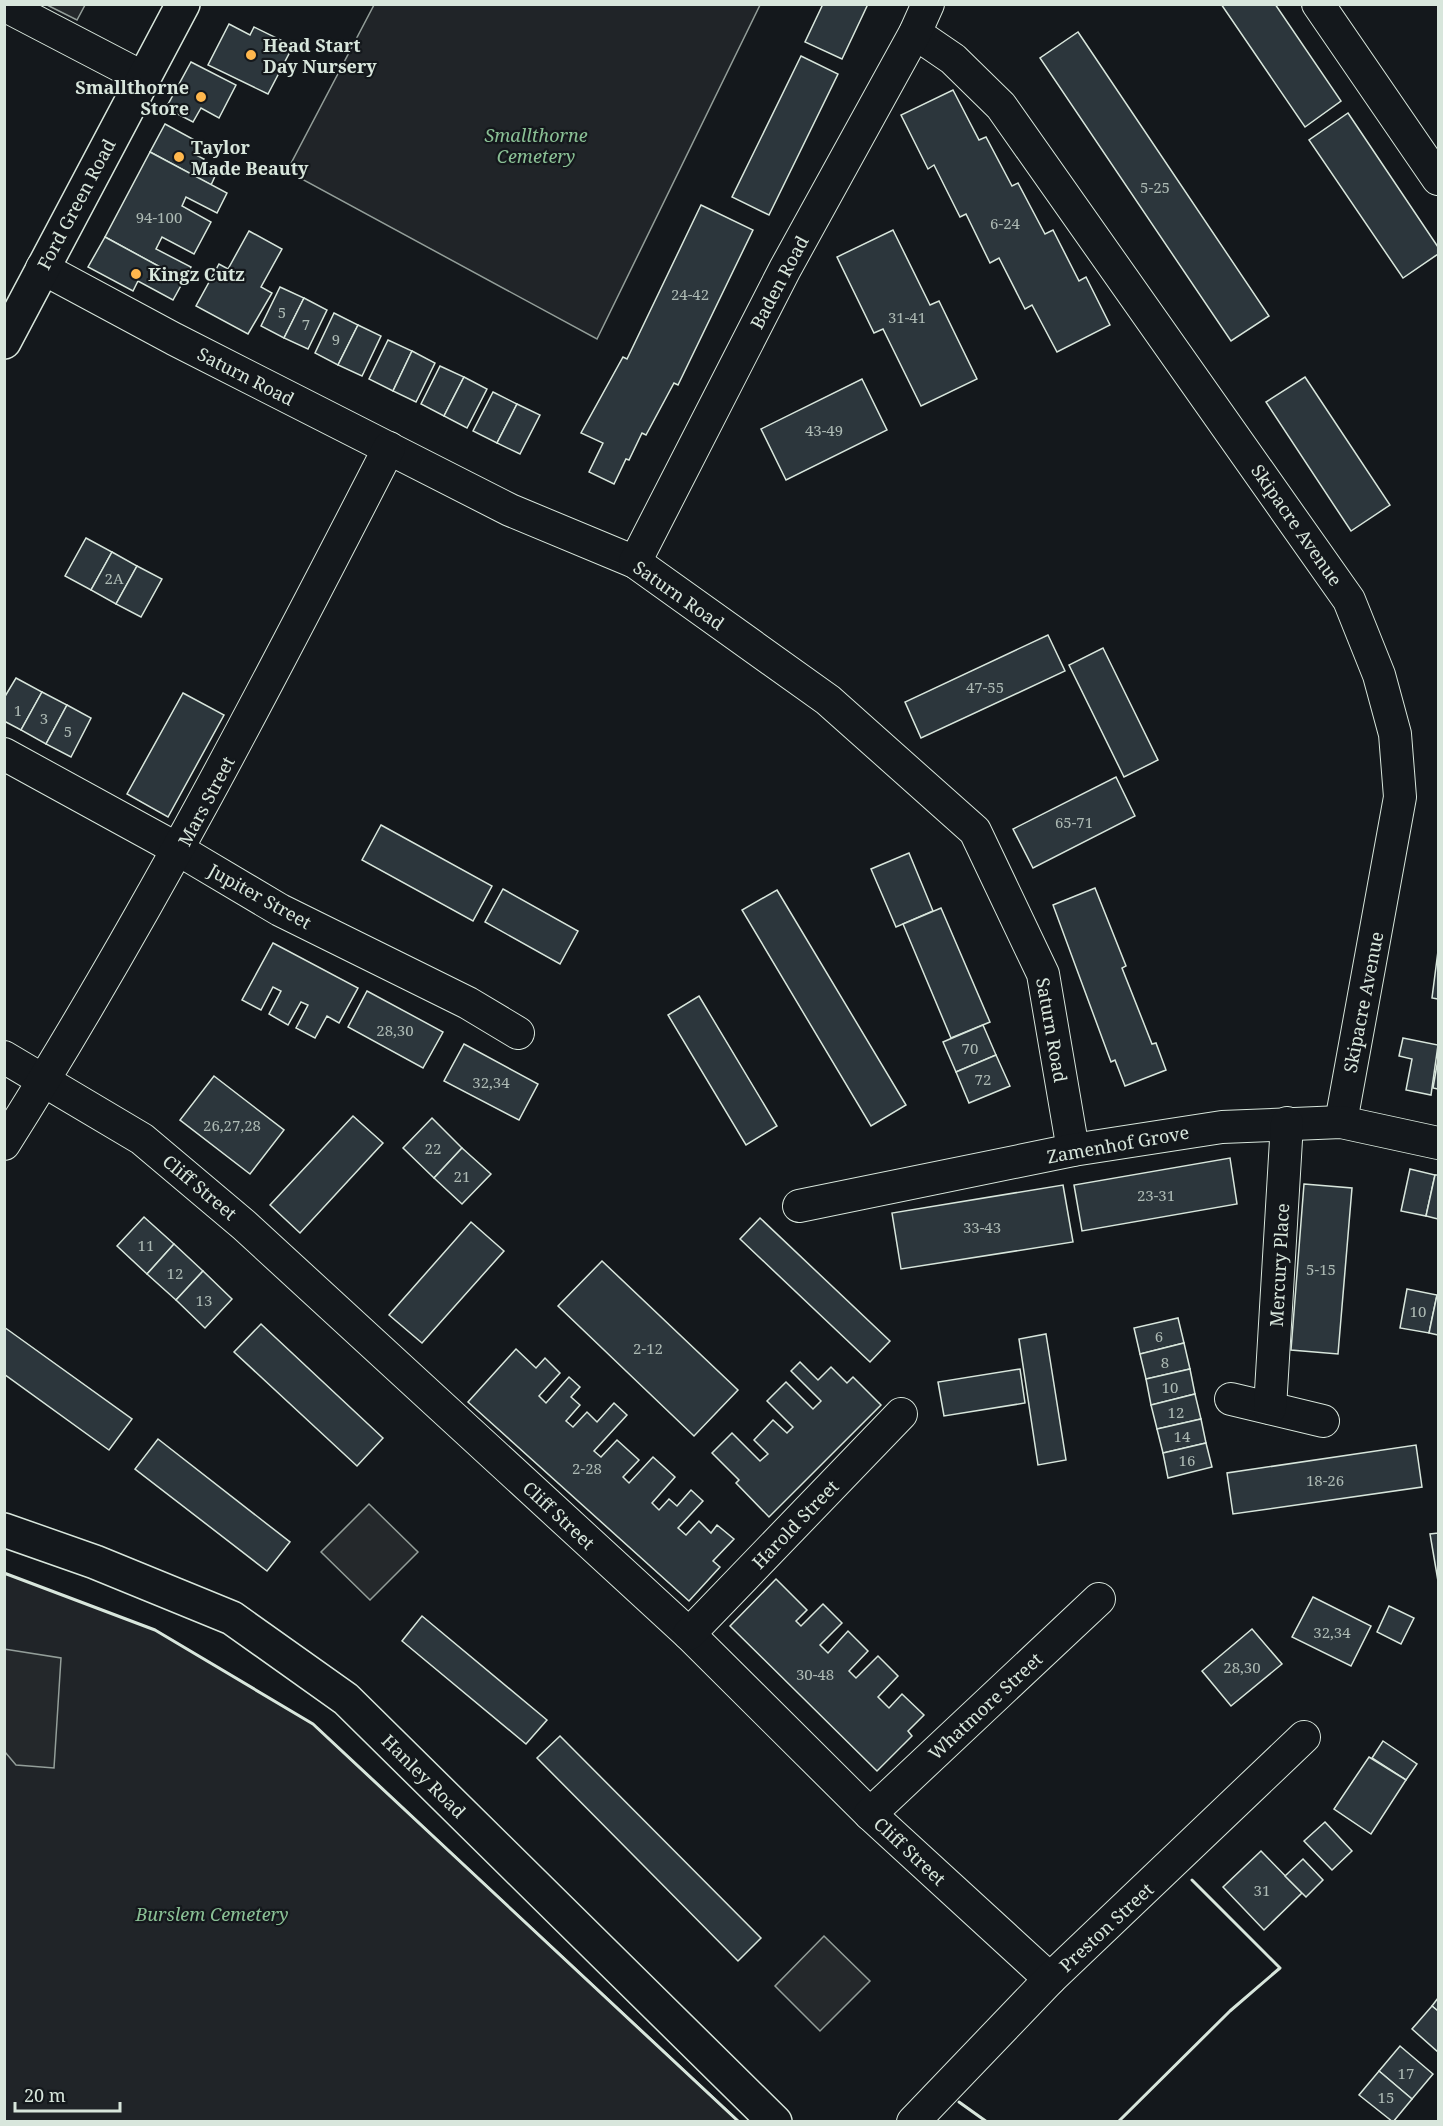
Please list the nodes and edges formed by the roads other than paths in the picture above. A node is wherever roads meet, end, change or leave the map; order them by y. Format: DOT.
graph roads {
  1 [pos="183,4"];
  2 [pos="928,4"];
  3 [pos="1318,4"];
  4 [pos="4,5"];
  5 [pos="915,33"];
  6 [pos="142,77"];
  7 [pos="1438,179"];
  8 [pos="42,268"];
  9 [pos="4,342"];
  10 [pos="389,448"];
  11 [pos="635,562"];
  12 [pos="4,754"];
  13 [pos="179,850"];
  14 [pos="518,1033"];
  15 [pos="4,1057"];
  16 [pos="44,1081"];
  17 [pos="1341,1122"];
  18 [pos="1287,1123"];
  19 [pos="1438,1143"];
  20 [pos="4,1144"];
  21 [pos="1073,1150"];
  22 [pos="799,1206"];
  23 [pos="1231,1399"];
  24 [pos="1270,1408"];
  25 [pos="901,1414"];
  26 [pos="1323,1421"];
  27 [pos="4,1530"];
  28 [pos="1099,1599"];
  29 [pos="688,1634"];
  30 [pos="1304,1737"];
  31 [pos="870,1814"];
  32 [pos="1050,1979"];
  33 [pos="775,2121"];
  34 [pos="913,2121"];
  1 -- 6 [label="main road, Ford Green Road"];
  2 -- 5 [label="street, Baden Road"];
  3 -- 7 [label="street"];
  4 -- 6 [label="street"];
  5 -- 11 [label="street, Baden Road"];
  5 -- 17 [label="street, Skipacre Avenue"];
  6 -- 8 [label="main road, Ford Green Road"];
  8 -- 9 [label="main road, Ford Green Road"];
  8 -- 10 [label="street, Saturn Road"];
  10 -- 11 [label="street, Saturn Road"];
  10 -- 13 [label="street, Mars Street"];
  11 -- 21 [label="street, Saturn Road"];
  12 -- 13 [label="street, Jupiter Street"];
  13 -- 14 [label="street, Jupiter Street"];
  13 -- 16 [label="street, Mars Street"];
  15 -- 16 [label="street, Cliff Street"];
  16 -- 20 [label="street, Mars Street"];
  16 -- 29 [label="street, Cliff Street"];
  17 -- 18 [label="street, Zamenhof Grove"];
  17 -- 19 [label="street, Zamenhof Grove"];
  18 -- 21 [label="street, Zamenhof Grove"];
  18 -- 24 [label="street, Mercury Place"];
  21 -- 22 [label="street, Zamenhof Grove"];
  23 -- 24 [label="street"];
  24 -- 26 [label="street"];
  25 -- 29 [label="street, Harold Street"];
  27 -- 33 [label="main road, Hanley Road"];
  28 -- 31 [label="street, Whatmore Street"];
  29 -- 31 [label="street, Cliff Street"];
  30 -- 32 [label="street, Preston Street"];
  31 -- 32 [label="street, Cliff Street"];
  32 -- 34 [label="street, Preston Street"];
}
